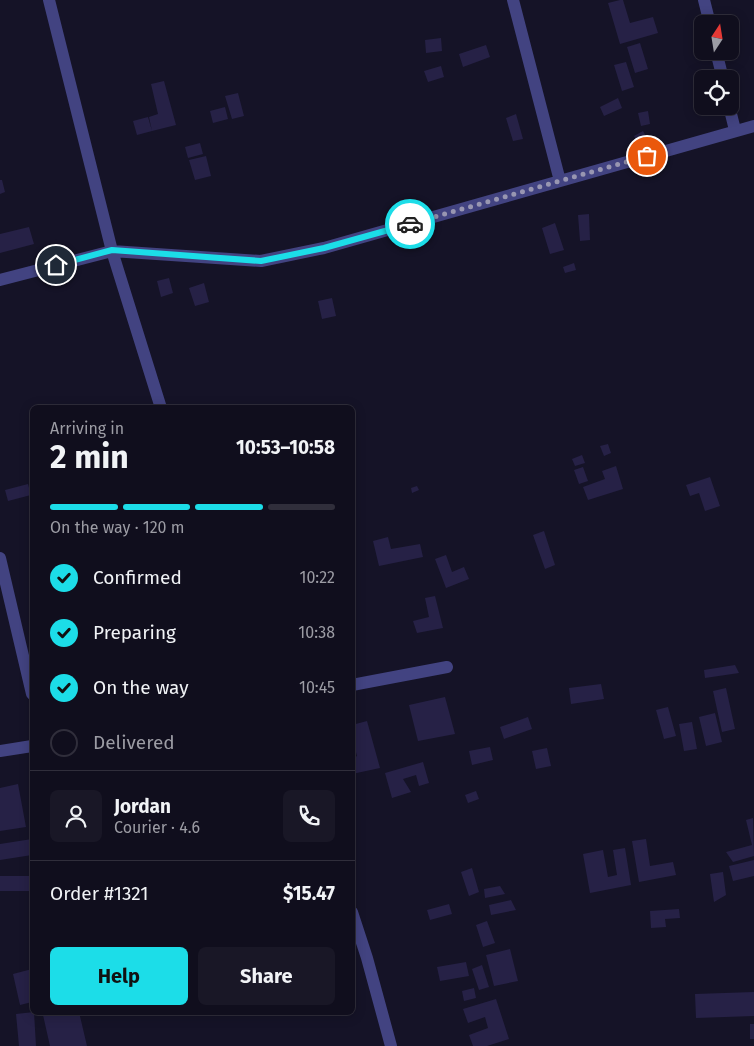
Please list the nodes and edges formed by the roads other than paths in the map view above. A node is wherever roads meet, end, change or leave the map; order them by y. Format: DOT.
graph roads {
  1 [pos="49,0"];
  2 [pos="513,0"];
  3 [pos="704,0"];
  4 [pos="708,15"];
  5 [pos="731,115"];
  6 [pos="754,126"];
  7 [pos="735,130"];
  8 [pos="560,181"];
  9 [pos="112,250"];
  10 [pos="0,280"];
  11 [pos="160,405"];
  12 [pos="0,558"];
  13 [pos="447,667"];
  14 [pos="355,684"];
  15 [pos="30,686"];
  16 [pos="30,746"];
  17 [pos="0,751"];
  18 [pos="355,921"];
  19 [pos="391,1046"];
  1 -- 9 [label="street"];
  2 -- 8 [label="street"];
  3 -- 4 [label="street"];
  5 -- 7 [label="street"];
  6 -- 7 [label="street"];
  7 -- 8 [label="street"];
  8 -- 9 [label="street"];
  9 -- 10 [label="street"];
  9 -- 11 [label="street"];
  12 -- 15 [label="street"];
  13 -- 14 [label="street"];
  16 -- 17 [label="street"];
  18 -- 19 [label="street"];
}
